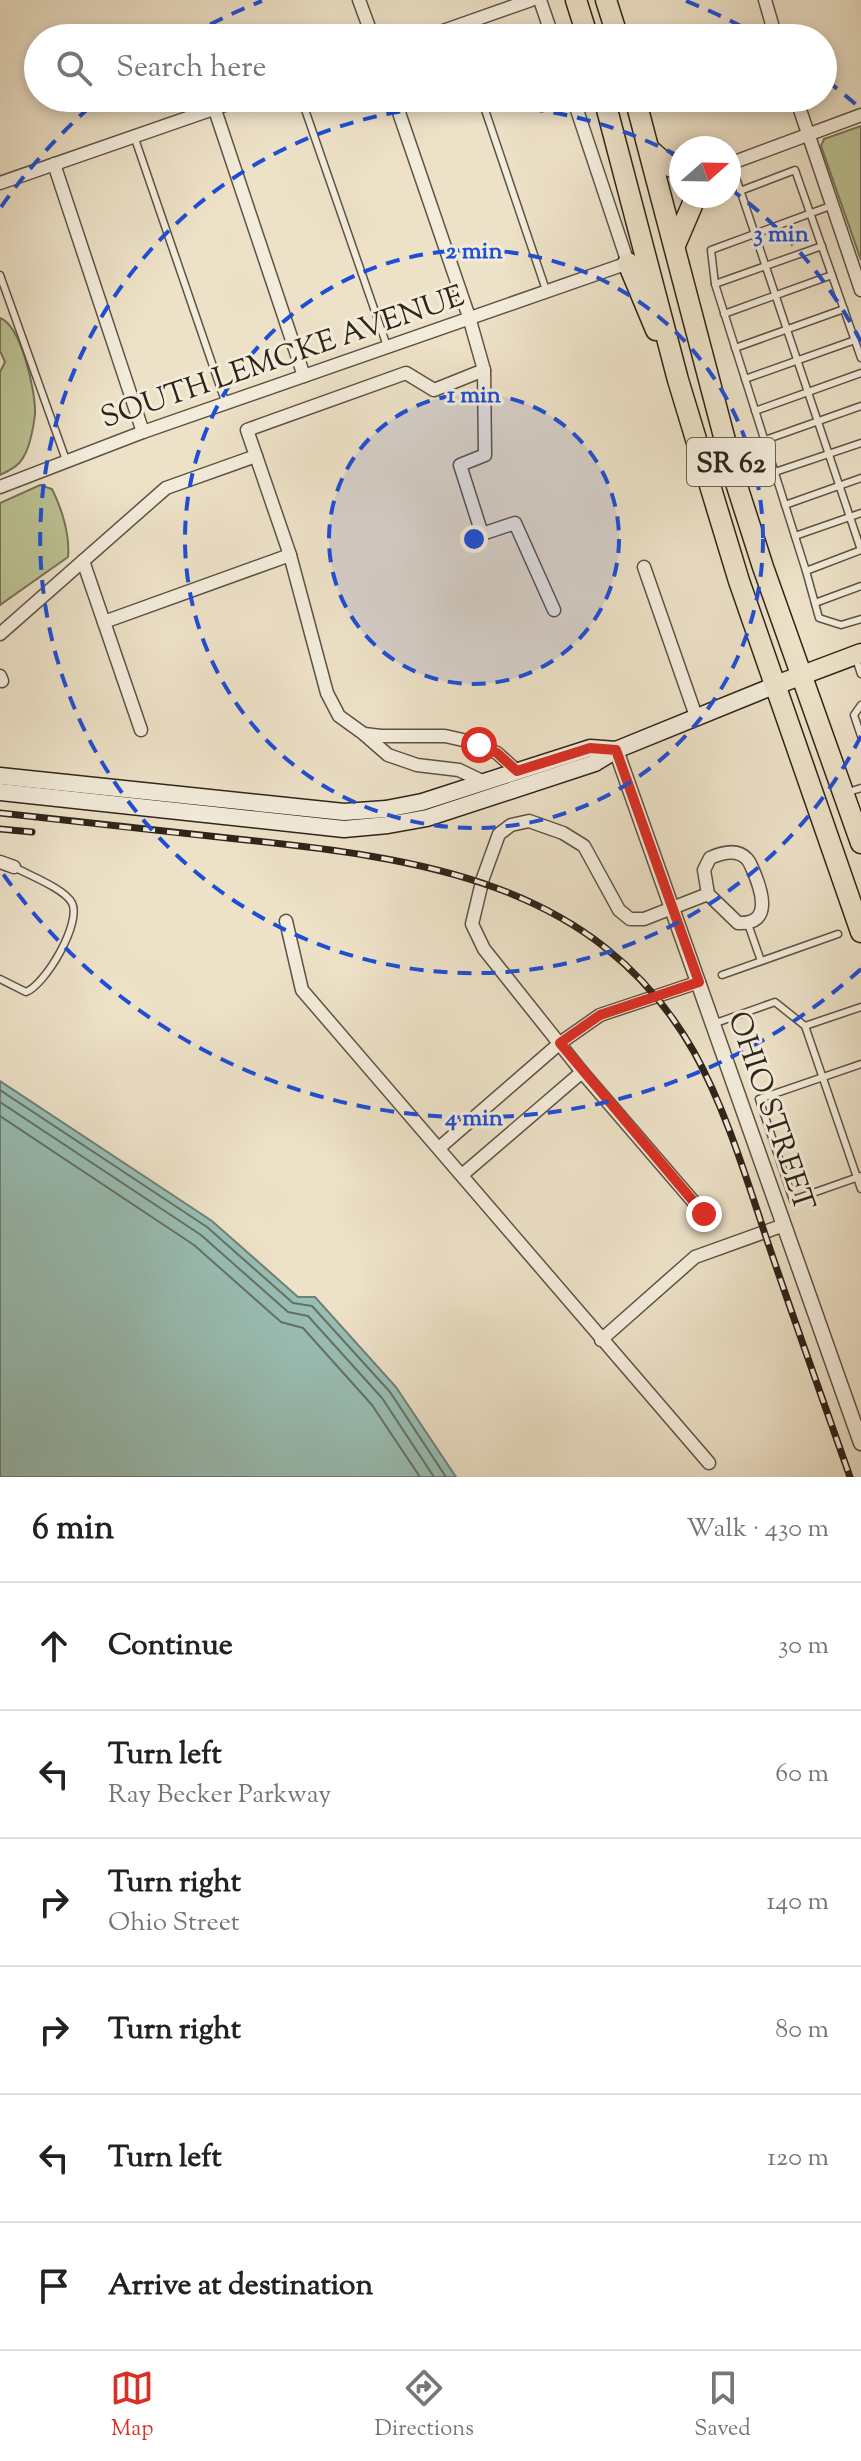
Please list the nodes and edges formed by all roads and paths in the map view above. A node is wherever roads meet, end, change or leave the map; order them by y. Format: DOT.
graph roads {
  1 [pos="359,0"];
  2 [pos="531,0"];
  3 [pos="540,0"];
  4 [pos="576,0"];
  5 [pos="606,0"];
  6 [pos="765,0"];
  7 [pos="368,24"];
  8 [pos="479,24"];
  9 [pos="548,24"];
  10 [pos="584,24"];
  11 [pos="614,24"];
  12 [pos="772,24"];
  13 [pos="209,112"];
  14 [pos="216,112"];
  15 [pos="306,112"];
  16 [pos="399,112"];
  17 [pos="486,112"];
  18 [pos="578,112"];
  19 [pos="608,112"];
  20 [pos="639,112"];
  21 [pos="801,112"];
  22 [pos="861,115"];
  23 [pos="808,134"];
  24 [pos="134,136"];
  25 [pos="650,150"];
  26 [pos="741,160"];
  27 [pos="54,164"];
  28 [pos="669,166"];
  29 [pos="0,183"];
  30 [pos="741,191"];
  31 [pos="741,194"];
  32 [pos="833,205"];
  33 [pos="691,208"];
  34 [pos="811,212"];
  35 [pos="754,233"];
  36 [pos="675,245"];
  37 [pos="822,246"];
  38 [pos="628,263"];
  39 [pos="765,266"];
  40 [pos="0,275"];
  41 [pos="832,275"];
  42 [pos="715,284"];
  43 [pos="861,290"];
  44 [pos="547,293"];
  45 [pos="775,296"];
  46 [pos="844,309"];
  47 [pos="724,314"];
  48 [pos="469,317"];
  49 [pos="787,330"];
  50 [pos="855,340"];
  51 [pos="387,346"];
  52 [pos="735,348"];
  53 [pos="861,358"];
  54 [pos="797,360"];
  55 [pos="484,370"];
  56 [pos="861,373"];
  57 [pos="304,376"];
  58 [pos="745,379"];
  59 [pos="678,380"];
  60 [pos="808,392"];
  61 [pos="226,404"];
  62 [pos="861,406"];
  63 [pos="755,411"];
  64 [pos="818,422"];
  65 [pos="143,432"];
  66 [pos="765,440"];
  67 [pos="861,443"];
  68 [pos="829,454"];
  69 [pos="256,456"];
  70 [pos="66,460"];
  71 [pos="775,472"];
  72 [pos="861,478"];
  73 [pos="839,485"];
  74 [pos="0,487"];
  75 [pos="785,505"];
  76 [pos="861,513"];
  77 [pos="850,517"];
  78 [pos="795,536"];
  79 [pos="861,550"];
  80 [pos="290,555"];
  81 [pos="83,561"];
  82 [pos="644,567"];
  83 [pos="806,571"];
  84 [pos="861,586"];
  85 [pos="815,603"];
  86 [pos="554,610"];
  87 [pos="861,619"];
  88 [pos="104,622"];
  89 [pos="0,634"];
  90 [pos="858,654"];
  91 [pos="803,674"];
  92 [pos="861,674"];
  93 [pos="776,685"];
  94 [pos="861,705"];
  95 [pos="697,719"];
  96 [pos="141,730"];
  97 [pos="364,734"];
  98 [pos="861,736"];
  99 [pos="616,750"];
  100 [pos="517,771"];
  101 [pos="0,776"];
  102 [pos="484,782"];
  103 [pos="853,791"];
  104 [pos="0,792"];
  105 [pos="861,843"];
  106 [pos="0,862"];
  107 [pos="14,867"];
  108 [pos="708,894"];
  109 [pos="673,908"];
  110 [pos="286,921"];
  111 [pos="748,924"];
  112 [pos="861,932"];
  113 [pos="838,934"];
  114 [pos="761,961"];
  115 [pos="722,975"];
  116 [pos="0,979"];
  117 [pos="699,982"];
  118 [pos="861,1007"];
  119 [pos="713,1024"];
  120 [pos="805,1026"];
  121 [pos="560,1043"];
  122 [pos="861,1064"];
  123 [pos="582,1072"];
  124 [pos="823,1077"];
  125 [pos="439,1148"];
  126 [pos="782,1168"];
  127 [pos="766,1173"];
  128 [pos="462,1175"];
  129 [pos="859,1176"];
  130 [pos="861,1189"];
  131 [pos="704,1214"];
  132 [pos="784,1225"];
  133 [pos="601,1340"];
  134 [pos="861,1443"];
  135 [pos="709,1463"];
  1 -- 7 [label="street"];
  2 -- 8 [label="street"];
  3 -- 9 [label="street"];
  4 -- 10 [label="highway"];
  5 -- 11 [label="highway"];
  6 -- 12 [label="street"];
  13 -- 24 [label="street"];
  14 -- 57 [label="street"];
  15 -- 51 [label="lane"];
  16 -- 48 [label="street"];
  17 -- 44 [label="lane"];
  18 -- 38 [label="street"];
  19 -- 59 [label="highway, SR 62"];
  20 -- 25 [label="highway, SR 62"];
  21 -- 23 [label="street"];
  22 -- 23 [label="street"];
  23 -- 26 [label="street"];
  23 -- 32 [label="street"];
  24 -- 27 [label="street"];
  24 -- 61 [label="lane"];
  25 -- 28 [label="highway"];
  25 -- 36 [label="highway, SR 62"];
  27 -- 29 [label="street"];
  27 -- 65 [label="street"];
  30 -- 34 [label="lane"];
  31 -- 35 [label="lane"];
  32 -- 34 [label="lane"];
  32 -- 43 [label="street"];
  33 -- 36 [label="highway"];
  34 -- 35 [label="lane"];
  34 -- 37 [label="lane"];
  35 -- 39 [label="lane"];
  35 -- 42 [label="lane"];
  36 -- 91 [label="highway, SR 62"];
  37 -- 39 [label="lane"];
  37 -- 41 [label="lane"];
  38 -- 44 [label="street, SOUTH LEMCKE AVENUE"];
  38 -- 59 [label="highway"];
  39 -- 42 [label="lane"];
  39 -- 45 [label="lane"];
  40 -- 70 [label="lane"];
  41 -- 45 [label="lane"];
  41 -- 46 [label="lane"];
  42 -- 47 [label="lane"];
  44 -- 48 [label="street, SOUTH LEMCKE AVENUE"];
  45 -- 47 [label="lane"];
  45 -- 49 [label="lane"];
  46 -- 49 [label="lane"];
  46 -- 50 [label="lane"];
  47 -- 52 [label="lane"];
  48 -- 51 [label="street, SOUTH LEMCKE AVENUE"];
  48 -- 55 [label="street"];
  49 -- 52 [label="lane"];
  49 -- 54 [label="lane"];
  50 -- 53 [label="lane"];
  50 -- 54 [label="lane"];
  51 -- 57 [label="street, SOUTH LEMCKE AVENUE"];
  52 -- 58 [label="lane"];
  54 -- 58 [label="lane"];
  54 -- 60 [label="lane"];
  55 -- 69 [label="street"];
  55 -- 86 [label="street"];
  56 -- 60 [label="lane"];
  57 -- 61 [label="street, SOUTH LEMCKE AVENUE"];
  58 -- 63 [label="lane"];
  59 -- 93 [label="highway, SR 62"];
  60 -- 63 [label="lane"];
  60 -- 64 [label="lane"];
  61 -- 65 [label="street, SOUTH LEMCKE AVENUE"];
  62 -- 64 [label="lane"];
  63 -- 66 [label="lane"];
  64 -- 66 [label="lane"];
  64 -- 68 [label="lane"];
  65 -- 70 [label="street, SOUTH LEMCKE AVENUE"];
  66 -- 71 [label="lane"];
  67 -- 68 [label="lane"];
  68 -- 71 [label="lane"];
  68 -- 73 [label="lane"];
  69 -- 80 [label="street"];
  69 -- 81 [label="street"];
  70 -- 74 [label="street, SOUTH LEMCKE AVENUE"];
  71 -- 75 [label="lane"];
  72 -- 73 [label="lane"];
  73 -- 75 [label="lane"];
  73 -- 77 [label="lane"];
  75 -- 78 [label="lane"];
  76 -- 77 [label="lane"];
  77 -- 78 [label="lane"];
  77 -- 79 [label="lane"];
  78 -- 83 [label="lane"];
  79 -- 83 [label="lane"];
  80 -- 88 [label="street"];
  80 -- 97 [label="street"];
  81 -- 88 [label="street"];
  81 -- 89 [label="street"];
  82 -- 95 [label="street"];
  83 -- 85 [label="lane"];
  84 -- 85 [label="lane"];
  85 -- 87 [label="lane"];
  88 -- 96 [label="street"];
  90 -- 91 [label="main road"];
  90 -- 92 [label="lane"];
  91 -- 93 [label="main road"];
  91 -- 103 [label="highway, SR 62"];
  93 -- 95 [label="main road"];
  93 -- 112 [label="highway, SR 62"];
  94 -- 98 [label="lane"];
  95 -- 99 [label="main road"];
  97 -- 100 [label="street"];
  97 -- 102 [label="street"];
  99 -- 100 [label="main road"];
  99 -- 104 [label="main road"];
  99 -- 109 [label="street, OHIO STREET"];
  100 -- 102 [label="main road"];
  101 -- 102 [label="main road"];
  103 -- 105 [label="highway, SR 62"];
  106 -- 107 [label="street"];
  107 -- 116 [label="lane"];
  108 -- 109 [label="street"];
  108 -- 111 [label="street"];
  108 -- 111 [label="street"];
  109 -- 117 [label="street, OHIO STREET"];
  109 -- 121 [label="street"];
  110 -- 125 [label="street"];
  111 -- 114 [label="lane"];
  113 -- 114 [label="lane"];
  114 -- 115 [label="lane"];
  117 -- 119 [label="street, OHIO STREET"];
  117 -- 121 [label="street"];
  118 -- 120 [label="lane"];
  119 -- 120 [label="lane"];
  119 -- 127 [label="street, OHIO STREET"];
  120 -- 124 [label="lane"];
  121 -- 123 [label="street"];
  121 -- 125 [label="street"];
  122 -- 124 [label="lane"];
  123 -- 128 [label="street"];
  123 -- 131 [label="street"];
  124 -- 126 [label="lane"];
  124 -- 129 [label="lane"];
  125 -- 128 [label="street"];
  126 -- 127 [label="lane"];
  126 -- 129 [label="lane"];
  127 -- 132 [label="street, OHIO STREET"];
  128 -- 133 [label="street"];
  129 -- 130 [label="lane"];
  132 -- 133 [label="street"];
  132 -- 134 [label="street, OHIO STREET"];
  133 -- 135 [label="street"];
}
